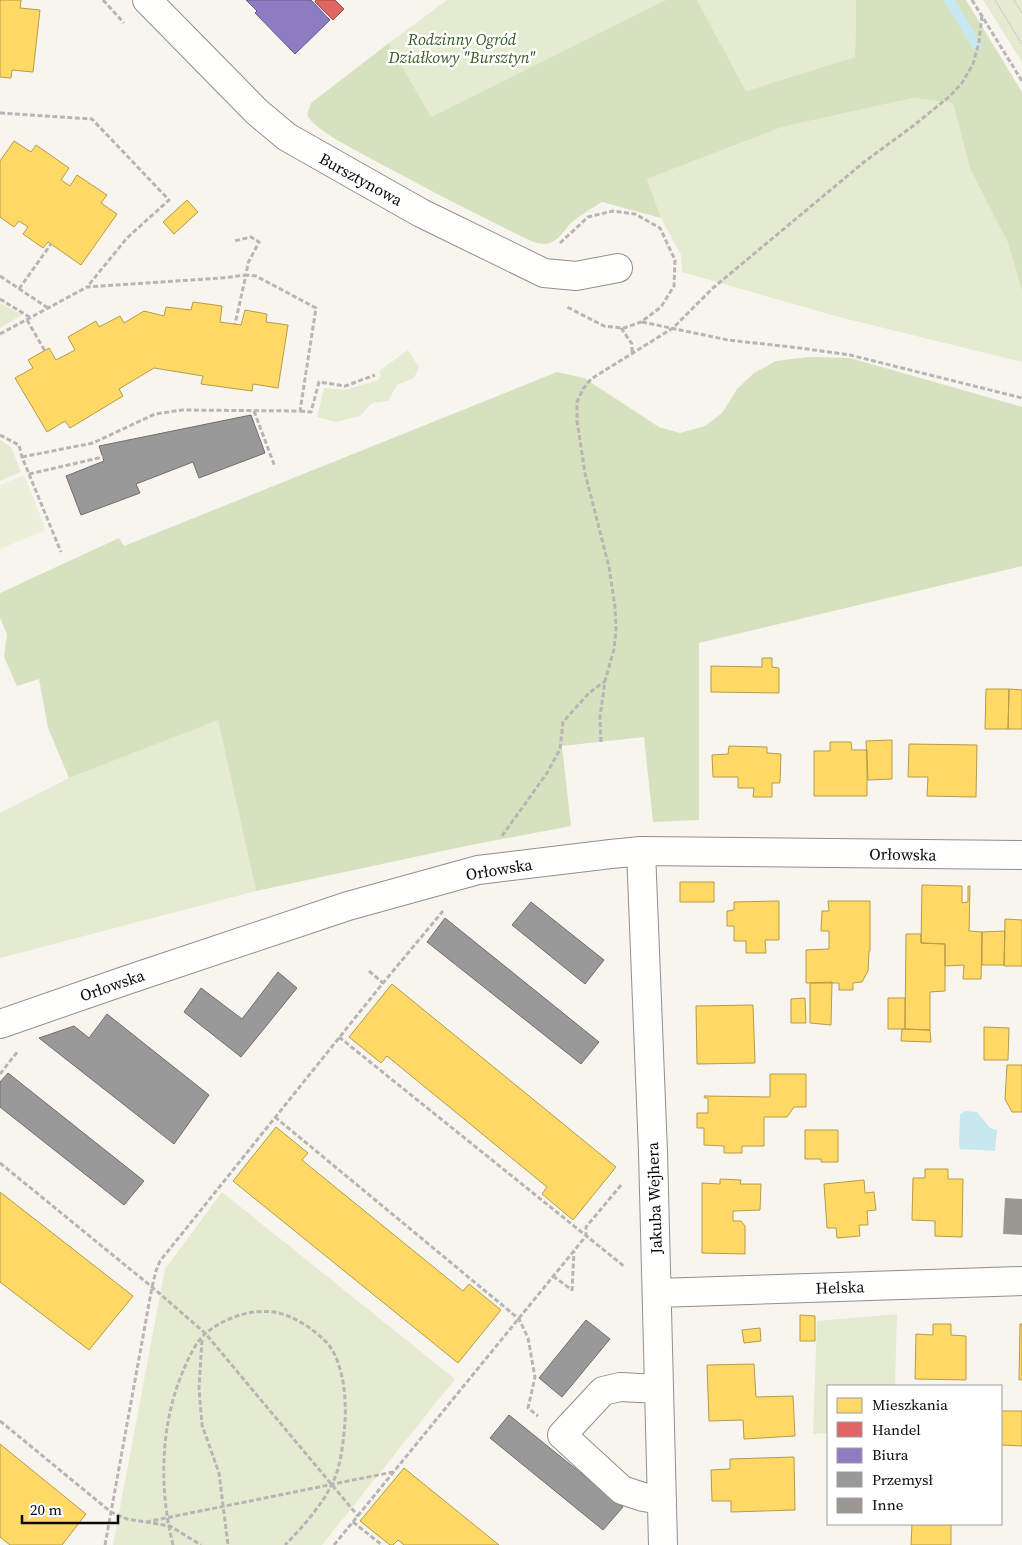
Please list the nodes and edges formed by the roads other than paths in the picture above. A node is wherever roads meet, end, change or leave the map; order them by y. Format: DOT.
graph roads {
  1 [pos="147,0"];
  2 [pos="618,268"];
  3 [pos="641,851"];
  4 [pos="1022,855"];
  5 [pos="0,1024"];
  6 [pos="1022,1281"];
  7 [pos="657,1293"];
  8 [pos="659,1389"];
  9 [pos="662,1500"];
  10 [pos="663,1545"];
  1 -- 2 [label="street, Bursztynowa"];
  3 -- 4 [label="street, Orłowska"];
  3 -- 5 [label="street, Orłowska"];
  3 -- 7 [label="street, Jakuba Wejhera"];
  6 -- 7 [label="street, Helska"];
  7 -- 8 [label="street, Jakuba Wejhera"];
  8 -- 9 [label="street, Jakuba Wejhera"];
  8 -- 9 [label="street"];
  9 -- 10 [label="street, Jakuba Wejhera"];
}
